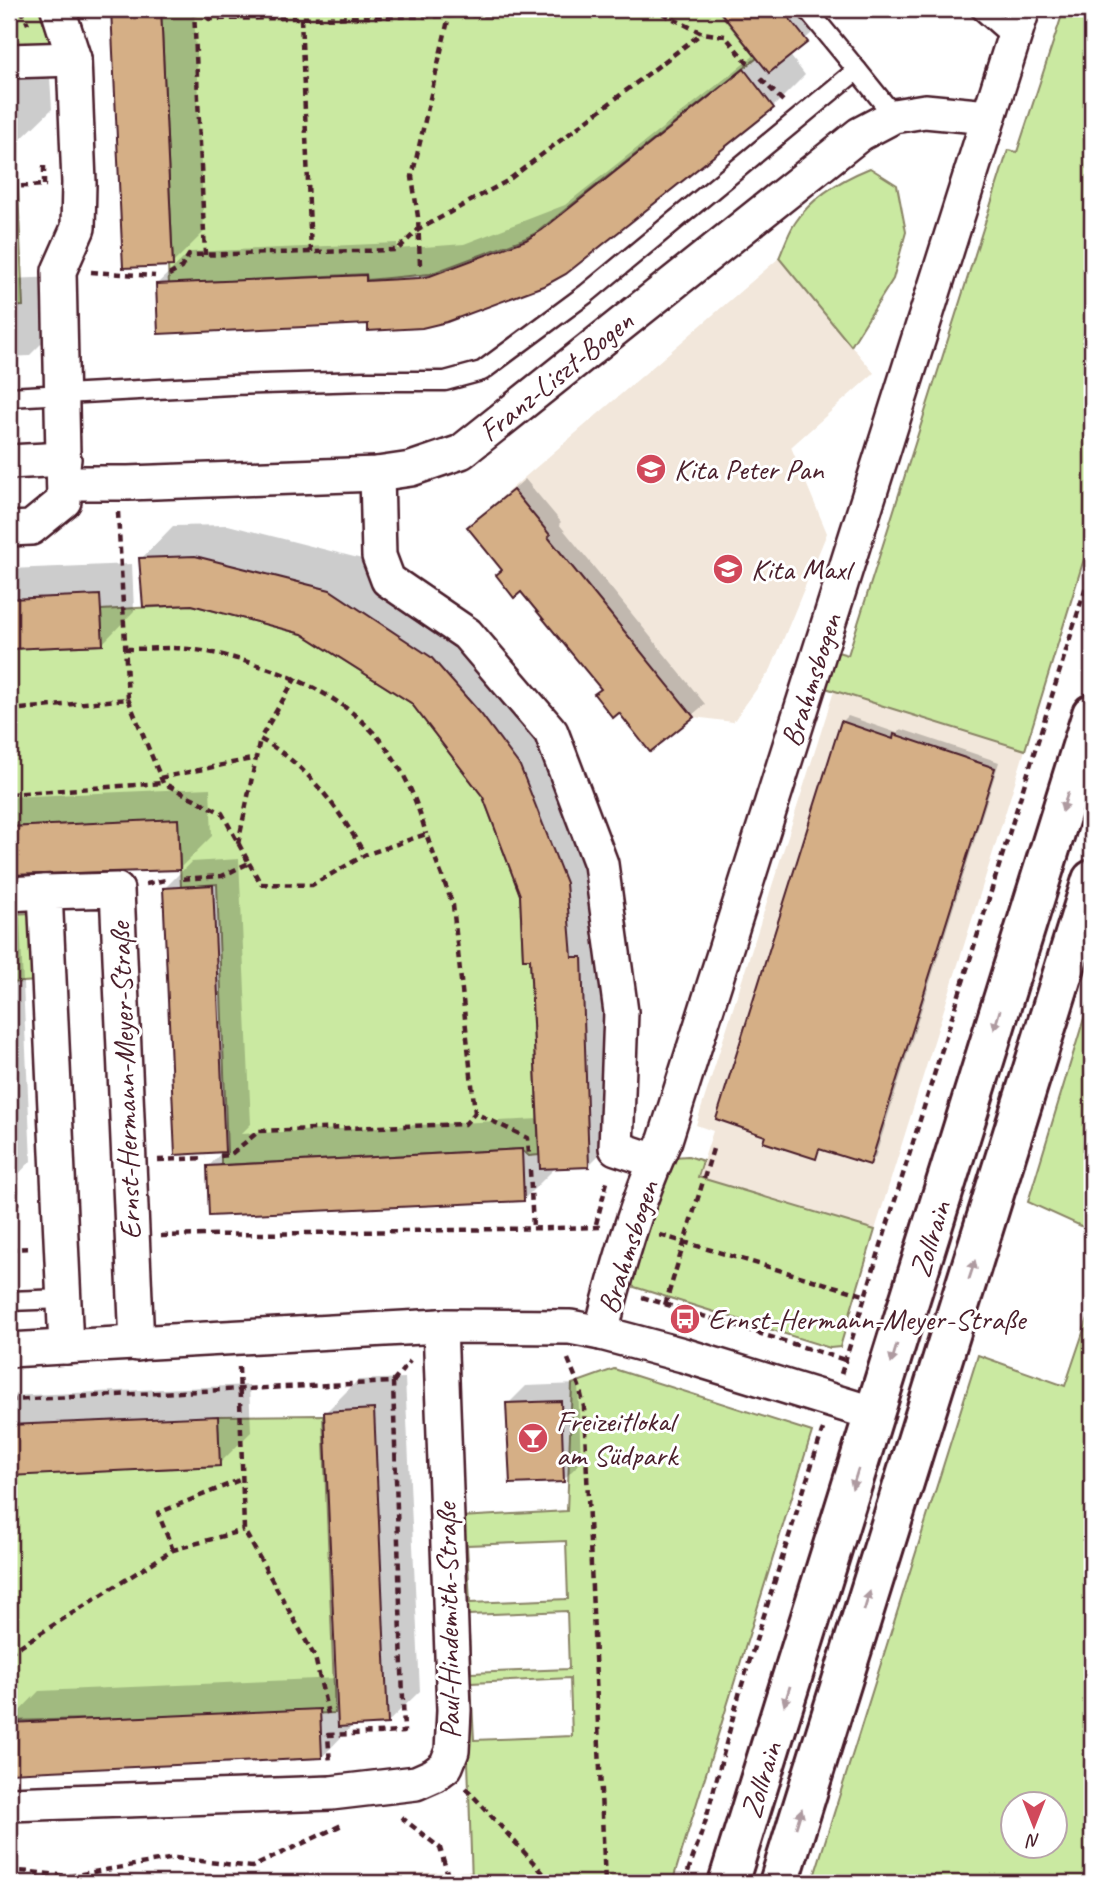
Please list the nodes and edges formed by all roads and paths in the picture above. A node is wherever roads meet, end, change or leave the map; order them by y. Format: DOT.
graph roads {
  1 [pos="13,9"];
  2 [pos="21,9"];
  3 [pos="58,9"];
  4 [pos="197,9"];
  5 [pos="453,9"];
  6 [pos="807,9"];
  7 [pos="980,9"];
  8 [pos="449,16"];
  9 [pos="9,17"];
  10 [pos="301,18"];
  11 [pos="1018,23"];
  12 [pos="702,33"];
  13 [pos="59,59"];
  14 [pos="9,61"];
  15 [pos="749,65"];
  16 [pos="858,70"];
  17 [pos="761,79"];
  18 [pos="894,116"];
  19 [pos="799,117"];
  20 [pos="988,117"];
  21 [pos="44,157"];
  22 [pos="79,183"];
  23 [pos="44,185"];
  24 [pos="9,187"];
  25 [pos="418,230"];
  26 [pos="311,252"];
  27 [pos="205,255"];
  28 [pos="420,265"];
  29 [pos="114,273"];
  30 [pos="169,275"];
  31 [pos="155,276"];
  32 [pos="62,395"];
  33 [pos="9,397"];
  34 [pos="9,462"];
  35 [pos="64,471"];
  36 [pos="377,474"];
  37 [pos="116,483"];
  38 [pos="9,529"];
  39 [pos="1092,568"];
  40 [pos="125,649"];
  41 [pos="296,677"];
  42 [pos="128,699"];
  43 [pos="9,710"];
  44 [pos="1092,714"];
  45 [pos="260,739"];
  46 [pos="256,758"];
  47 [pos="162,780"];
  48 [pos="9,794"];
  49 [pos="426,834"];
  50 [pos="238,844"];
  51 [pos="365,855"];
  52 [pos="248,863"];
  53 [pos="181,879"];
  54 [pos="1092,880"];
  55 [pos="45,892"];
  56 [pos="9,894"];
  57 [pos="9,1042"];
  58 [pos="475,1113"];
  59 [pos="713,1149"];
  60 [pos="220,1156"];
  61 [pos="529,1156"];
  62 [pos="206,1158"];
  63 [pos="655,1161"];
  64 [pos="129,1162"];
  65 [pos="530,1170"];
  66 [pos="9,1206"];
  67 [pos="633,1227"];
  68 [pos="533,1228"];
  69 [pos="132,1237"];
  70 [pos="685,1242"];
  71 [pos="612,1289"];
  72 [pos="864,1295"];
  73 [pos="64,1299"];
  74 [pos="9,1301"];
  75 [pos="666,1305"];
  76 [pos="440,1326"];
  77 [pos="585,1330"];
  78 [pos="238,1338"];
  79 [pos="136,1344"];
  80 [pos="66,1347"];
  81 [pos="9,1350"];
  82 [pos="845,1360"];
  83 [pos="239,1388"];
  84 [pos="9,1400"];
  85 [pos="832,1402"];
  86 [pos="875,1414"];
  87 [pos="921,1428"];
  88 [pos="243,1479"];
  89 [pos="244,1530"];
  90 [pos="173,1550"];
  91 [pos="9,1653"];
  92 [pos="328,1714"];
  93 [pos="328,1727"];
  94 [pos="328,1735"];
  95 [pos="446,1766"];
  96 [pos="331,1793"];
  97 [pos="9,1804"];
  98 [pos="391,1818"];
  99 [pos="356,1823"];
  100 [pos="9,1870"];
  101 [pos="450,1883"];
  102 [pos="552,1883"];
  103 [pos="605,1883"];
  104 [pos="684,1883"];
  105 [pos="728,1883"];
  106 [pos="779,1883"];
  1 -- 9 [label="path"];
  2 -- 13 [label="path"];
  3 -- 13 [label="street"];
  4 -- 10 [label="path"];
  4 -- 27 [label="path"];
  5 -- 8 [label="path"];
  6 -- 16 [label="lane"];
  7 -- 11 [label="lane"];
  8 -- 10 [label="path"];
  8 -- 12 [label="path"];
  8 -- 25 [label="path"];
  10 -- 26 [label="path"];
  11 -- 20 [label="street, Brahmsbogen"];
  12 -- 15 [label="path"];
  12 -- 25 [label="path"];
  13 -- 14 [label="street"];
  13 -- 22 [label="street"];
  16 -- 18 [label="lane"];
  16 -- 19 [label="lane"];
  17 -- 19 [label="path"];
  18 -- 20 [label="street, Franz-Liszt-Bogen"];
  18 -- 36 [label="street, Franz-Liszt-Bogen"];
  19 -- 32 [label="lane"];
  20 -- 63 [label="street, Brahmsbogen"];
  21 -- 23 [label="path"];
  22 -- 23 [label="path"];
  22 -- 32 [label="street"];
  23 -- 24 [label="path"];
  25 -- 26 [label="path"];
  25 -- 28 [label="path"];
  26 -- 27 [label="path"];
  27 -- 30 [label="path"];
  29 -- 31 [label="path"];
  32 -- 33 [label="lane"];
  32 -- 35 [label="street"];
  34 -- 35 [label="street, Franz-Liszt-Bogen"];
  35 -- 37 [label="street, Franz-Liszt-Bogen"];
  35 -- 38 [label="street"];
  36 -- 37 [label="street, Franz-Liszt-Bogen"];
  36 -- 63 [label="street, Brahmsbogen"];
  37 -- 40 [label="path"];
  39 -- 72 [label="path"];
  40 -- 41 [label="path"];
  40 -- 42 [label="path"];
  41 -- 45 [label="path"];
  41 -- 49 [label="path"];
  42 -- 43 [label="path"];
  42 -- 47 [label="path"];
  44 -- 86 [label="main road, Zollrain, one-way"];
  45 -- 46 [label="path"];
  45 -- 51 [label="path"];
  46 -- 47 [label="path"];
  46 -- 50 [label="path"];
  47 -- 48 [label="path"];
  47 -- 50 [label="path"];
  49 -- 51 [label="path"];
  49 -- 58 [label="path"];
  50 -- 52 [label="path"];
  51 -- 52 [label="path"];
  52 -- 53 [label="path"];
  87 -- 54 [label="main road, Zollrain, one-way"];
  55 -- 56 [label="street, Ernst-Hermann-Meyer-Straße"];
  55 -- 64 [label="street, Ernst-Hermann-Meyer-Straße"];
  55 -- 73 [label="street"];
  57 -- 66 [label="path"];
  58 -- 60 [label="path"];
  58 -- 61 [label="path"];
  59 -- 70 [label="path"];
  62 -- 64 [label="path"];
  63 -- 67 [label="street, Brahmsbogen"];
  64 -- 69 [label="street, Ernst-Hermann-Meyer-Straße"];
  65 -- 68 [label="path"];
  67 -- 68 [label="path"];
  67 -- 70 [label="path"];
  67 -- 71 [label="street, Brahmsbogen"];
  68 -- 69 [label="path"];
  69 -- 79 [label="street, Ernst-Hermann-Meyer-Straße"];
  70 -- 72 [label="path"];
  70 -- 75 [label="path"];
  71 -- 75 [label="path"];
  71 -- 77 [label="street, Brahmsbogen"];
  72 -- 82 [label="path"];
  73 -- 74 [label="lane"];
  73 -- 80 [label="street"];
  75 -- 82 [label="path"];
  76 -- 77 [label="street"];
  76 -- 78 [label="street"];
  76 -- 95 [label="street, Paul-Hindemith-Straße"];
  77 -- 85 [label="street"];
  77 -- 103 [label="path"];
  78 -- 79 [label="street"];
  78 -- 83 [label="path"];
  79 -- 80 [label="street"];
  80 -- 81 [label="street"];
  82 -- 85 [label="path"];
  83 -- 84 [label="path"];
  83 -- 88 [label="path"];
  83 -- 94 [label="path"];
  85 -- 86 [label="street"];
  85 -- 104 [label="path"];
  86 -- 87 [label="main road"];
  86 -- 105 [label="main road, Zollrain, one-way"];
  106 -- 87 [label="main road, Zollrain, one-way"];
  88 -- 89 [label="path"];
  88 -- 90 [label="path"];
  89 -- 90 [label="path"];
  89 -- 92 [label="path"];
  90 -- 91 [label="path"];
  93 -- 94 [label="path"];
  94 -- 96 [label="path"];
  95 -- 96 [label="street, Paul-Hindemith-Straße"];
  95 -- 102 [label="path"];
  96 -- 97 [label="street, Paul-Hindemith-Straße"];
  98 -- 101 [label="path"];
  99 -- 100 [label="path"];
}
